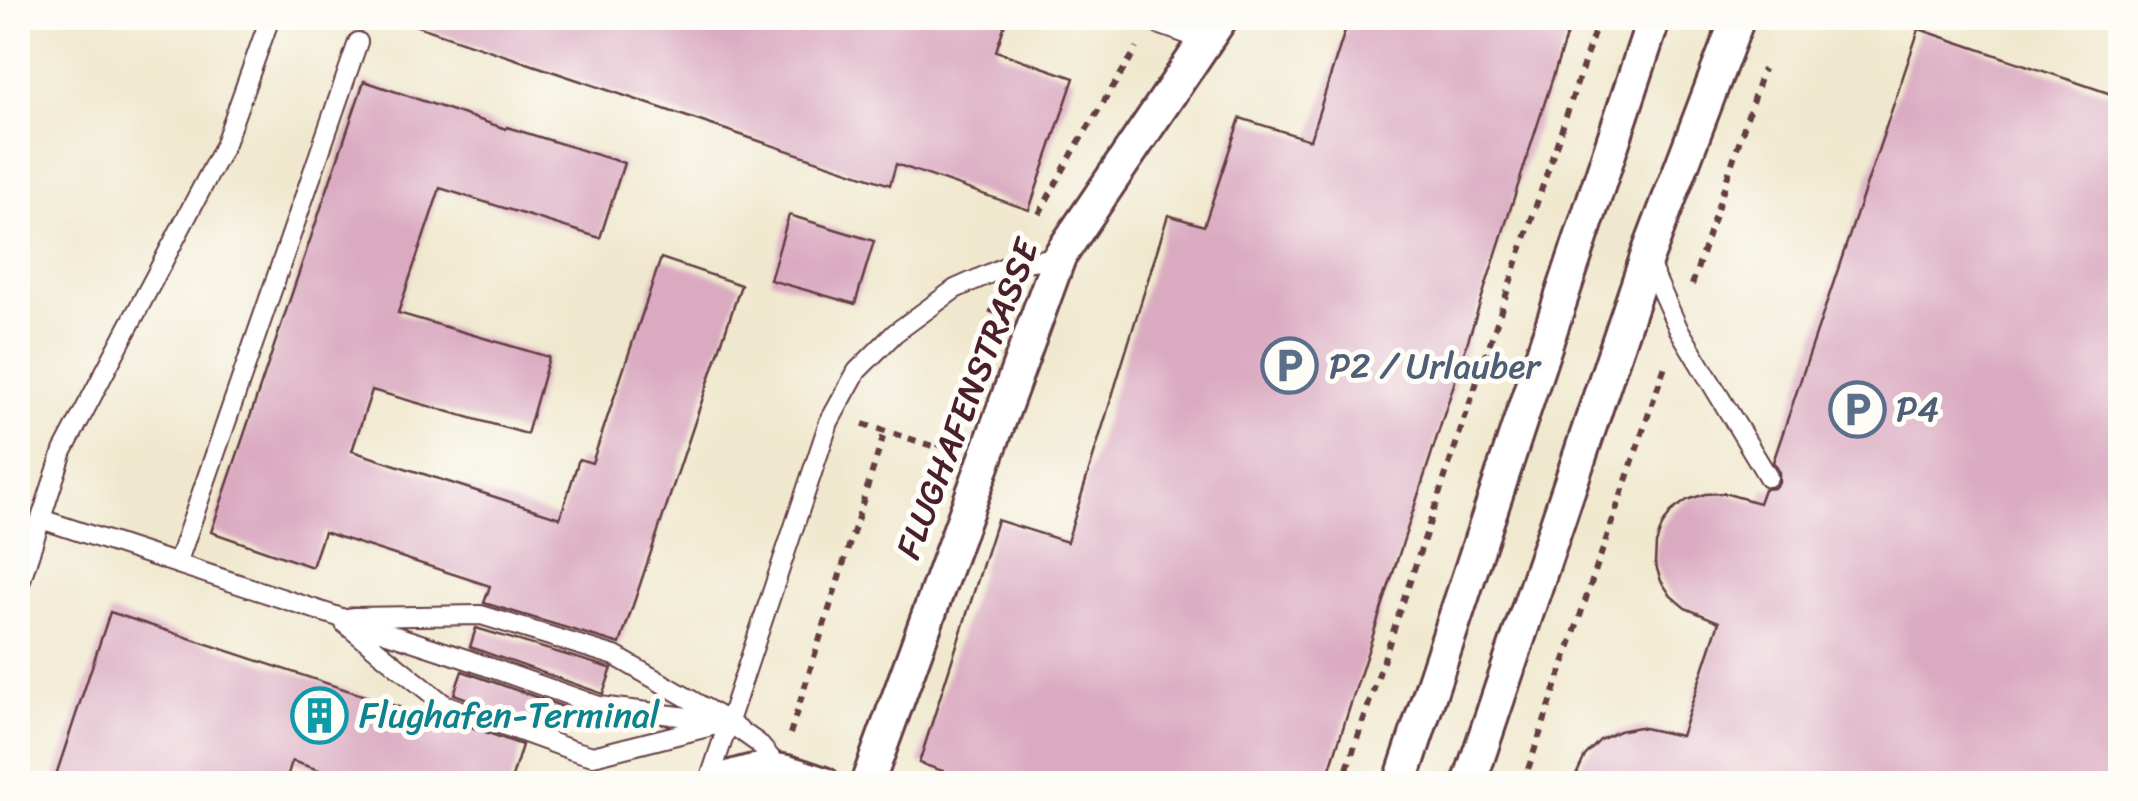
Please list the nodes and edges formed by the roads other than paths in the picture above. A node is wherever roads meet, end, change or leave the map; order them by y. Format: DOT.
graph roads {
  1 [pos="270,18"];
  2 [pos="1654,18"];
  3 [pos="1738,18"];
  4 [pos="1147,20"];
  5 [pos="1212,29"];
  6 [pos="358,42"];
  7 [pos="1059,257"];
  8 [pos="1646,257"];
  9 [pos="1768,477"];
  10 [pos="41,519"];
  11 [pos="177,564"];
  12 [pos="18,589"];
  13 [pos="337,617"];
  14 [pos="728,722"];
  15 [pos="780,769"];
  16 [pos="708,784"];
  17 [pos="720,784"];
  18 [pos="824,784"];
  19 [pos="867,784"];
  20 [pos="1400,784"];
  21 [pos="1469,784"];
  1 -- 10 [label="lane"];
  2 -- 20 [label="street"];
  3 -- 8 [label="street"];
  4 -- 5 [label="lane"];
  5 -- 7 [label="street, FLUGHAFENSTRASSE"];
  6 -- 11 [label="lane"];
  7 -- 14 [label="lane"];
  7 -- 19 [label="street, FLUGHAFENSTRASSE"];
  8 -- 9 [label="lane"];
  8 -- 21 [label="street"];
  10 -- 11 [label="lane"];
  10 -- 12 [label="lane"];
  11 -- 13 [label="lane"];
  13 -- 14 [label="lane"];
  13 -- 14 [label="lane"];
  13 -- 14 [label="lane"];
  14 -- 15 [label="lane"];
  14 -- 16 [label="lane"];
  15 -- 17 [label="street"];
  15 -- 18 [label="street"];
}
